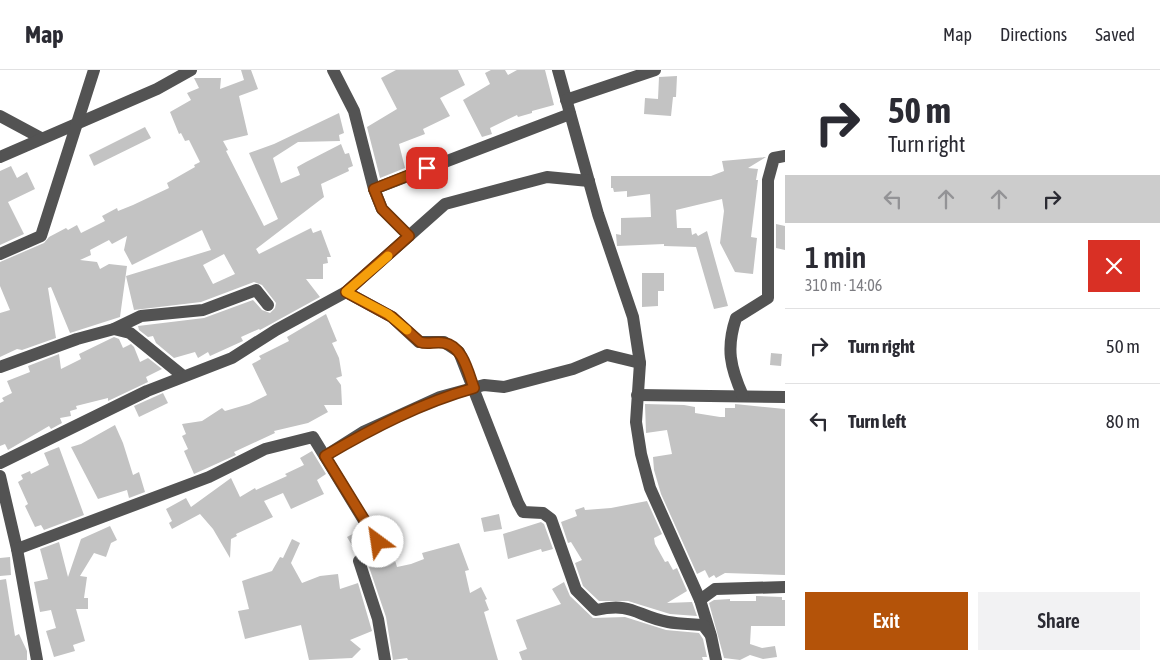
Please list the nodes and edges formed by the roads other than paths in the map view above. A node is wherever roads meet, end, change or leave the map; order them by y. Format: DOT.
graph roads {
  1 [pos="94,70"];
  2 [pos="191,70"];
  3 [pos="333,70"];
  4 [pos="558,70"];
  5 [pos="655,70"];
  6 [pos="566,100"];
  7 [pos="570,114"];
  8 [pos="0,116"];
  9 [pos="78,122"];
  10 [pos="41,138"];
  11 [pos="0,156"];
  12 [pos="785,156"];
  13 [pos="589,181"];
  14 [pos="374,189"];
  15 [pos="409,236"];
  16 [pos="0,254"];
  17 [pos="346,292"];
  18 [pos="268,305"];
  19 [pos="114,329"];
  20 [pos="640,363"];
  21 [pos="0,367"];
  22 [pos="182,376"];
  23 [pos="474,388"];
  24 [pos="637,395"];
  25 [pos="743,396"];
  26 [pos="785,397"];
  27 [pos="325,456"];
  28 [pos="0,463"];
  29 [pos="0,476"];
  30 [pos="17,549"];
  31 [pos="785,587"];
  32 [pos="700,600"];
  33 [pos="711,636"];
  34 [pos="37,660"];
  35 [pos="385,660"];
  36 [pos="716,660"];
  1 -- 9 [label="street"];
  2 -- 9 [label="street"];
  3 -- 14 [label="street"];
  4 -- 6 [label="street"];
  5 -- 6 [label="street"];
  6 -- 7 [label="street"];
  7 -- 13 [label="street"];
  7 -- 14 [label="street"];
  8 -- 10 [label="street"];
  9 -- 10 [label="street"];
  9 -- 16 [label="street"];
  10 -- 11 [label="street"];
  12 -- 25 [label="street"];
  13 -- 15 [label="street"];
  13 -- 20 [label="street"];
  14 -- 15 [label="street"];
  15 -- 17 [label="street"];
  17 -- 22 [label="street"];
  17 -- 23 [label="street"];
  18 -- 19 [label="street"];
  19 -- 21 [label="street"];
  19 -- 22 [label="street"];
  20 -- 23 [label="street"];
  20 -- 24 [label="street"];
  22 -- 28 [label="street"];
  23 -- 27 [label="street"];
  23 -- 33 [label="street"];
  24 -- 25 [label="street"];
  24 -- 32 [label="street"];
  25 -- 26 [label="street"];
  27 -- 30 [label="street"];
  27 -- 35 [label="street"];
  29 -- 30 [label="street"];
  30 -- 34 [label="street"];
  31 -- 32 [label="street"];
  32 -- 33 [label="street"];
  33 -- 36 [label="street"];
}
